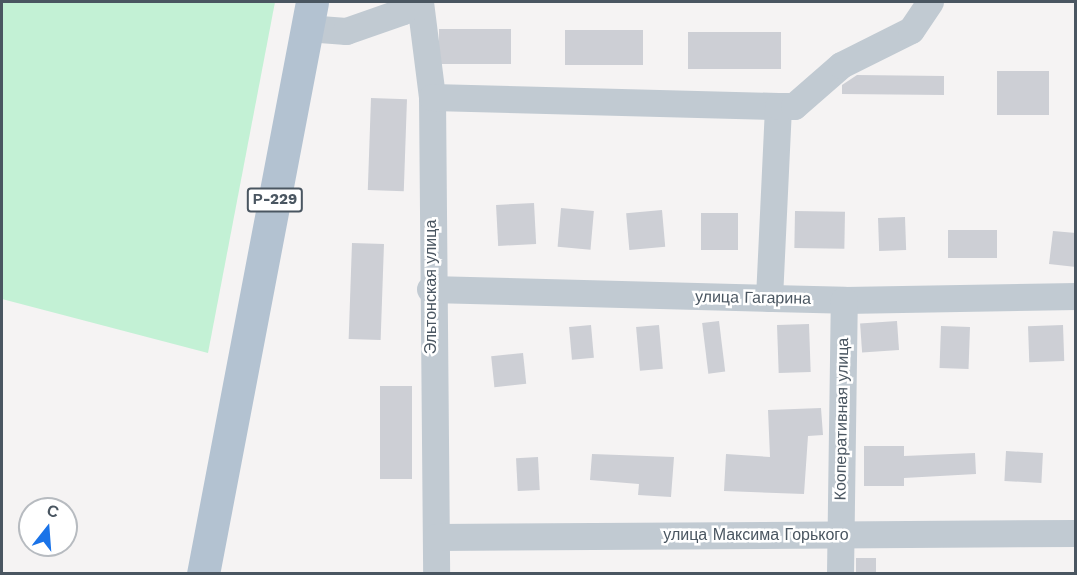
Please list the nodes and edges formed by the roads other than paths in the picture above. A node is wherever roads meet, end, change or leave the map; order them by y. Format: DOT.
graph roads {
  1 [pos="411,2"];
  2 [pos="420,2"];
  3 [pos="930,2"];
  4 [pos="369,13"];
  5 [pos="309,15"];
  6 [pos="432,97"];
  7 [pos="778,106"];
  8 [pos="430,289"];
  9 [pos="1076,296"];
  10 [pos="769,298"];
  11 [pos="844,300"];
  12 [pos="1076,533"];
  13 [pos="840,535"];
  14 [pos="436,537"];
  15 [pos="203,573"];
  16 [pos="436,573"];
  17 [pos="840,573"];
  1 -- 4 [label="street"];
  2 -- 6 [label="street, Эльтонская улица"];
  3 -- 7 [label="street"];
  4 -- 5 [label="street"];
  5 -- 15 [label="main road, Р-229"];
  6 -- 7 [label="street"];
  6 -- 8 [label="street, Эльтонская улица"];
  7 -- 10 [label="street"];
  8 -- 10 [label="street, улица Гагарина"];
  8 -- 14 [label="street, Эльтонская улица"];
  9 -- 11 [label="street, улица Гагарина"];
  10 -- 11 [label="street, улица Гагарина"];
  11 -- 13 [label="street, Кооперативная улица"];
  12 -- 13 [label="street, улица Максима Горького"];
  13 -- 14 [label="street, улица Максима Горького"];
  13 -- 17 [label="street, Кооперативная улица"];
  14 -- 16 [label="street, Эльтонская улица"];
}
